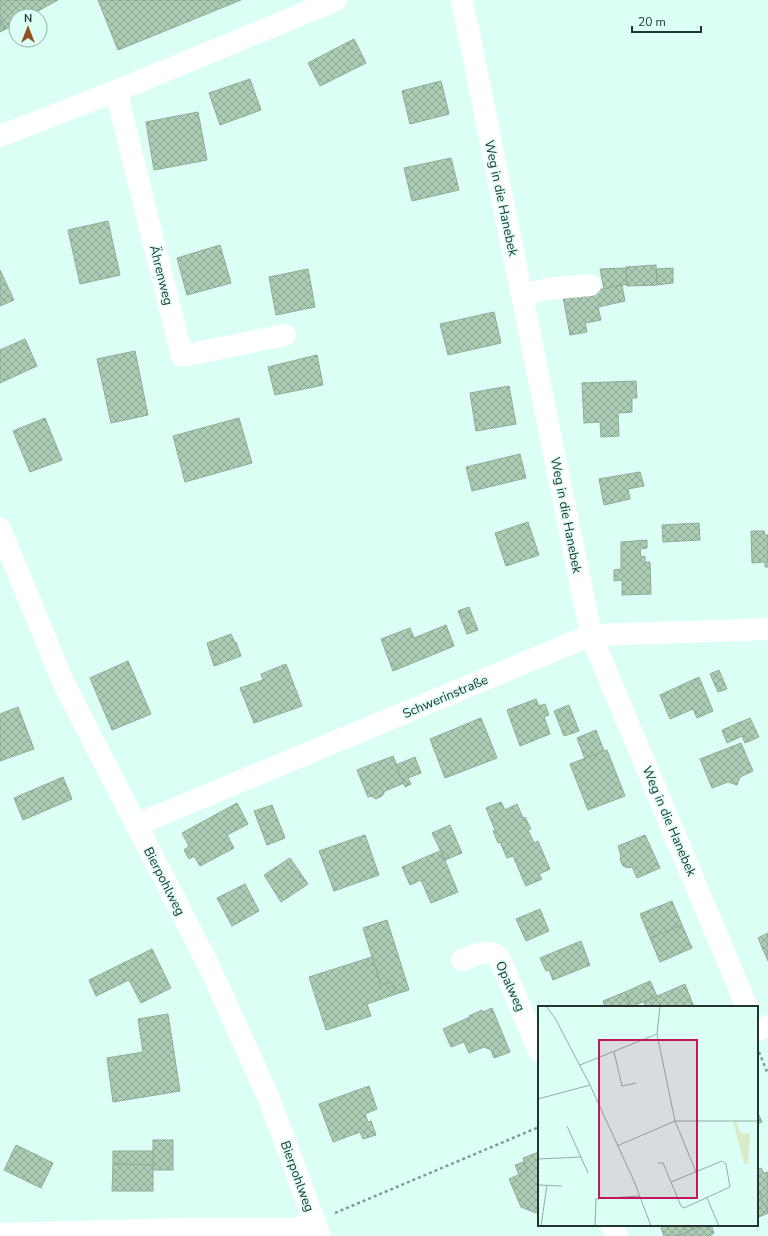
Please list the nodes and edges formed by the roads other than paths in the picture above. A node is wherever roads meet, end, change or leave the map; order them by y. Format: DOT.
graph roads {
  1 [pos="336,0"];
  2 [pos="462,0"];
  3 [pos="116,91"];
  4 [pos="0,136"];
  5 [pos="590,285"];
  6 [pos="522,296"];
  7 [pos="285,335"];
  8 [pos="0,529"];
  9 [pos="768,629"];
  10 [pos="591,635"];
  11 [pos="136,825"];
  12 [pos="462,960"];
  13 [pos="748,1006"];
  14 [pos="768,1026"];
  15 [pos="758,1031"];
  16 [pos="538,1049"];
  17 [pos="612,1226"];
  18 [pos="317,1229"];
  19 [pos="0,1236"];
  20 [pos="617,1236"];
  1 -- 3 [label="street"];
  2 -- 6 [label="street, Weg in die Hanebek"];
  3 -- 4 [label="street"];
  3 -- 7 [label="street, Ährenweg"];
  5 -- 6 [label="street"];
  6 -- 10 [label="street, Weg in die Hanebek"];
  8 -- 11 [label="street, Bierpohlweg"];
  9 -- 10 [label="street, Schwerinstraße"];
  10 -- 11 [label="street, Schwerinstraße"];
  10 -- 13 [label="street, Weg in die Hanebek"];
  11 -- 18 [label="street, Bierpohlweg"];
  12 -- 16 [label="street, Opalweg"];
  14 -- 15 [label="street"];
  17 -- 20 [label="street"];
  18 -- 19 [label="street"];
}
